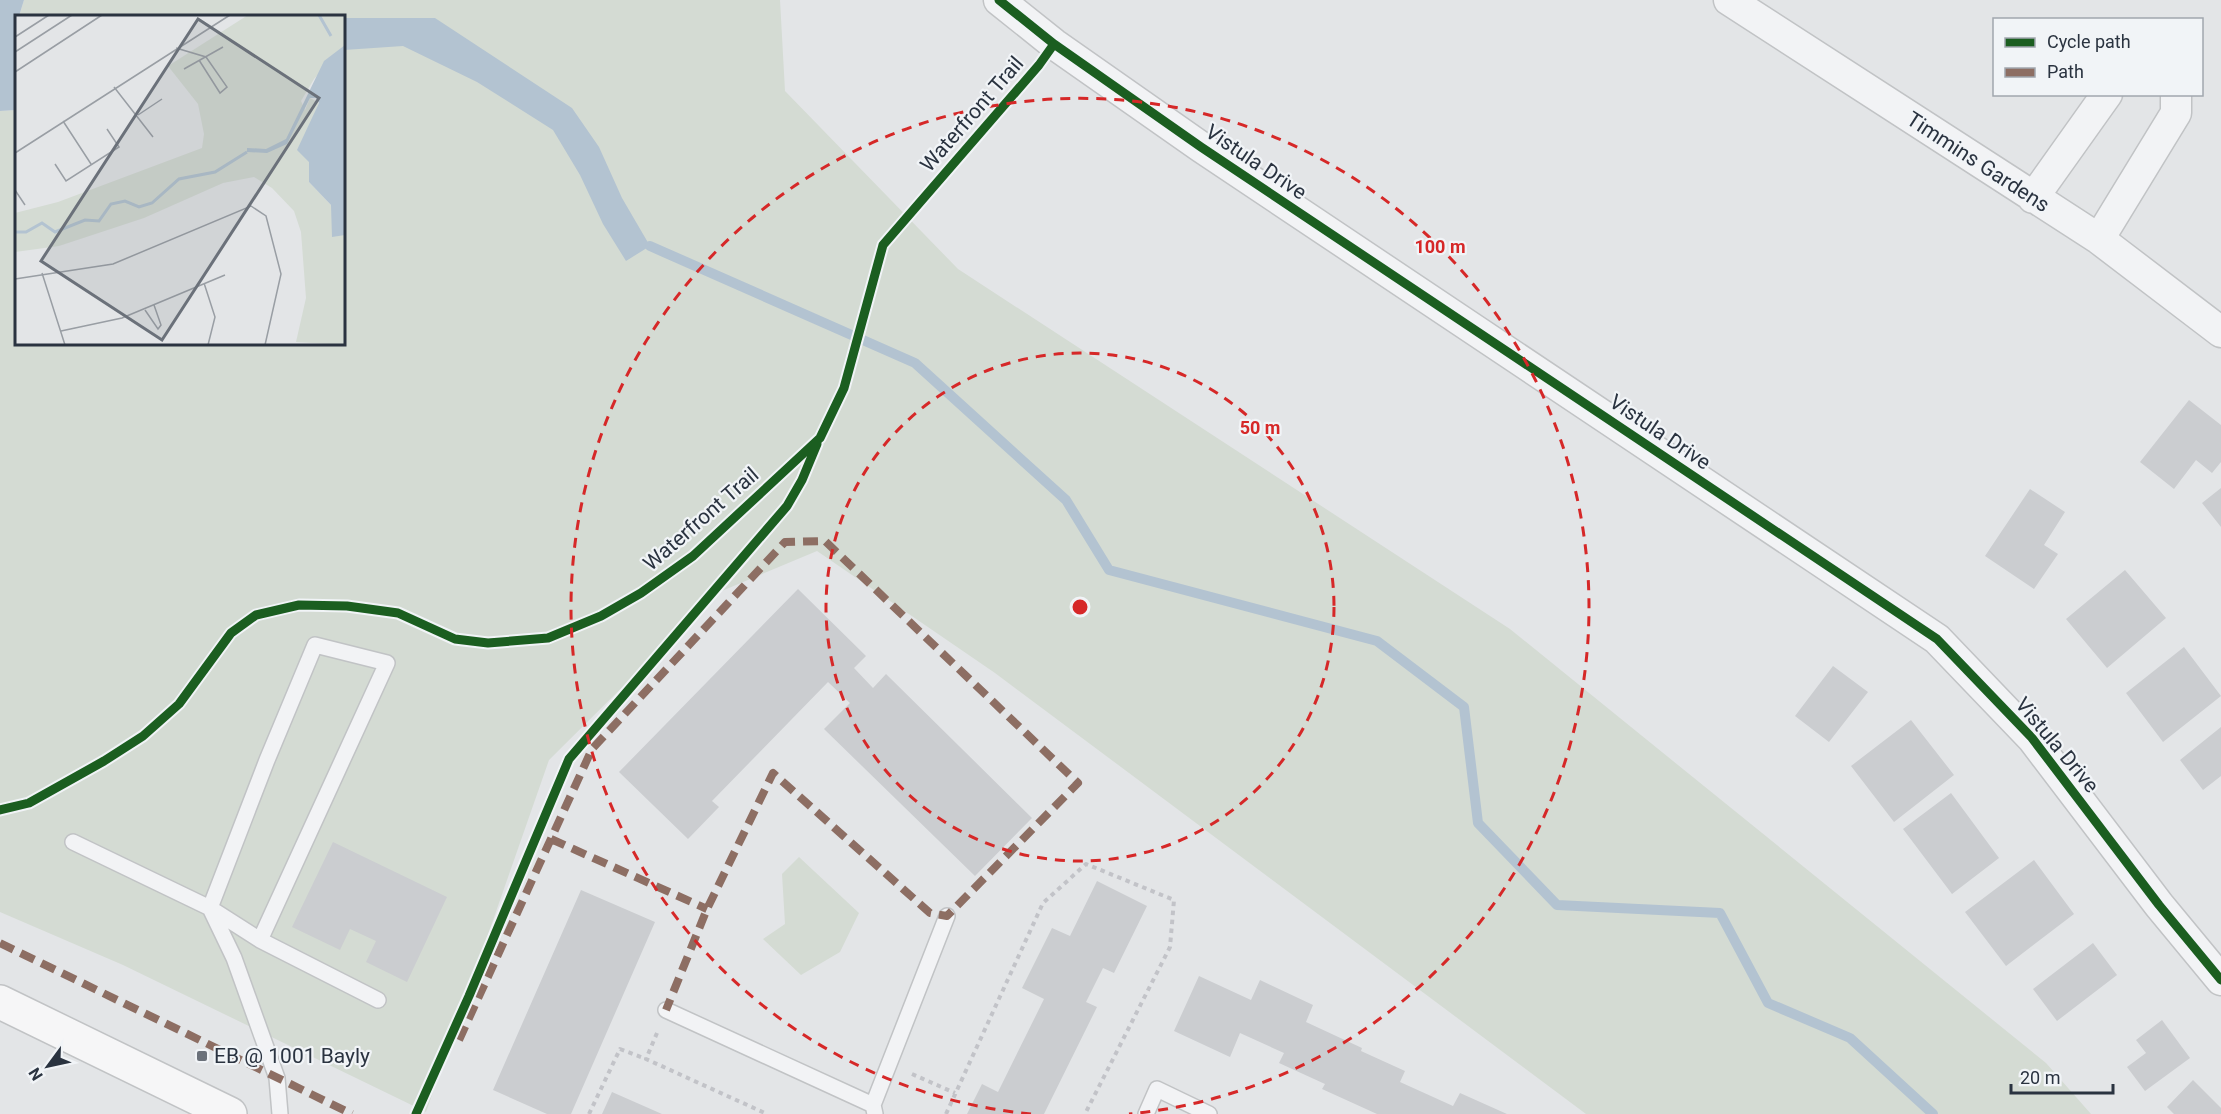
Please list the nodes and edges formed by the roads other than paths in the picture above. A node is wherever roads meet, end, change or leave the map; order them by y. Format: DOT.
graph roads {
  1 [pos="999,0"];
  2 [pos="1729,0"];
  3 [pos="2106,96"];
  4 [pos="2176,96"];
  5 [pos="2033,198"];
  6 [pos="2099,239"];
  7 [pos="2221,332"];
  8 [pos="73,842"];
  9 [pos="210,908"];
  10 [pos="947,916"];
  11 [pos="260,940"];
  12 [pos="2221,980"];
  13 [pos="378,1000"];
  14 [pos="0,1002"];
  15 [pos="666,1010"];
  16 [pos="874,1109"];
  17 [pos="230,1114"];
  18 [pos="280,1114"];
  19 [pos="1146,1114"];
  20 [pos="1209,1114"];
  1 -- 12 [label="street, Vistula Drive"];
  2 -- 5 [label="street, Timmins Gardens"];
  3 -- 5 [label="street"];
  4 -- 6 [label="street"];
  5 -- 6 [label="street, Timmins Gardens"];
  6 -- 7 [label="street, Timmins Gardens"];
  8 -- 9 [label="lane"];
  9 -- 11 [label="lane"];
  9 -- 11 [label="lane"];
  9 -- 18 [label="lane"];
  10 -- 16 [label="lane"];
  11 -- 13 [label="lane"];
  14 -- 17 [label="main road"];
  15 -- 16 [label="lane"];
  19 -- 20 [label="lane"];
}
